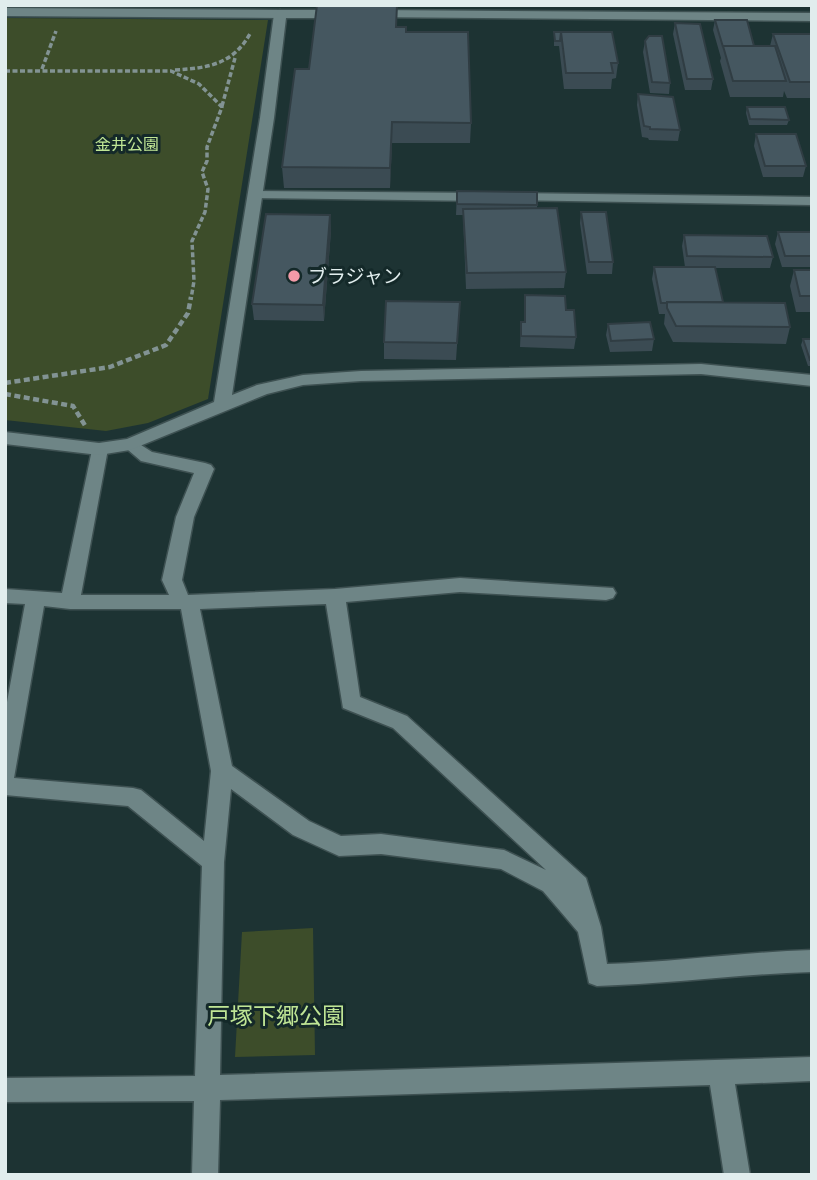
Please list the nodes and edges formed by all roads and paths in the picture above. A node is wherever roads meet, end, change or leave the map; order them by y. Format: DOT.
graph roads {
  1 [pos="5,12"];
  2 [pos="63,12"];
  3 [pos="280,14"];
  4 [pos="812,17"];
  5 [pos="235,58"];
  6 [pos="42,69"];
  7 [pos="5,71"];
  8 [pos="171,71"];
  9 [pos="222,107"];
  10 [pos="255,195"];
  11 [pos="812,201"];
  12 [pos="812,381"];
  13 [pos="5,383"];
  14 [pos="5,394"];
  15 [pos="222,405"];
  16 [pos="5,438"];
  17 [pos="130,444"];
  18 [pos="99,449"];
  19 [pos="606,593"];
  20 [pos="5,596"];
  21 [pos="335,596"];
  22 [pos="36,597"];
  23 [pos="70,602"];
  24 [pos="186,602"];
  25 [pos="222,771"];
  26 [pos="5,774"];
  27 [pos="5,786"];
  28 [pos="213,862"];
  29 [pos="589,927"];
  30 [pos="812,961"];
  31 [pos="812,1069"];
  32 [pos="721,1072"];
  33 [pos="209,1088"];
  34 [pos="5,1090"];
  35 [pos="205,1175"];
  36 [pos="737,1175"];
  1 -- 2 [label="street"];
  2 -- 3 [label="street"];
  2 -- 6 [label="path"];
  3 -- 4 [label="street"];
  3 -- 5 [label="path"];
  3 -- 10 [label="street"];
  5 -- 8 [label="path"];
  5 -- 9 [label="path"];
  6 -- 7 [label="path"];
  6 -- 8 [label="path"];
  8 -- 9 [label="path"];
  9 -- 13 [label="path"];
  10 -- 11 [label="street"];
  10 -- 15 [label="street"];
  12 -- 15 [label="street"];
  14 -- 18 [label="path"];
  15 -- 17 [label="street"];
  16 -- 18 [label="street"];
  17 -- 18 [label="street"];
  17 -- 24 [label="street"];
  18 -- 23 [label="street"];
  19 -- 21 [label="street"];
  20 -- 22 [label="street"];
  21 -- 24 [label="street"];
  21 -- 29 [label="street"];
  22 -- 23 [label="street"];
  22 -- 26 [label="street"];
  23 -- 24 [label="street"];
  24 -- 25 [label="street"];
  25 -- 28 [label="street"];
  25 -- 29 [label="street"];
  27 -- 28 [label="street"];
  28 -- 33 [label="street"];
  29 -- 30 [label="street"];
  31 -- 32 [label="street"];
  32 -- 33 [label="street"];
  32 -- 36 [label="street"];
  33 -- 34 [label="street"];
  33 -- 35 [label="street"];
}
